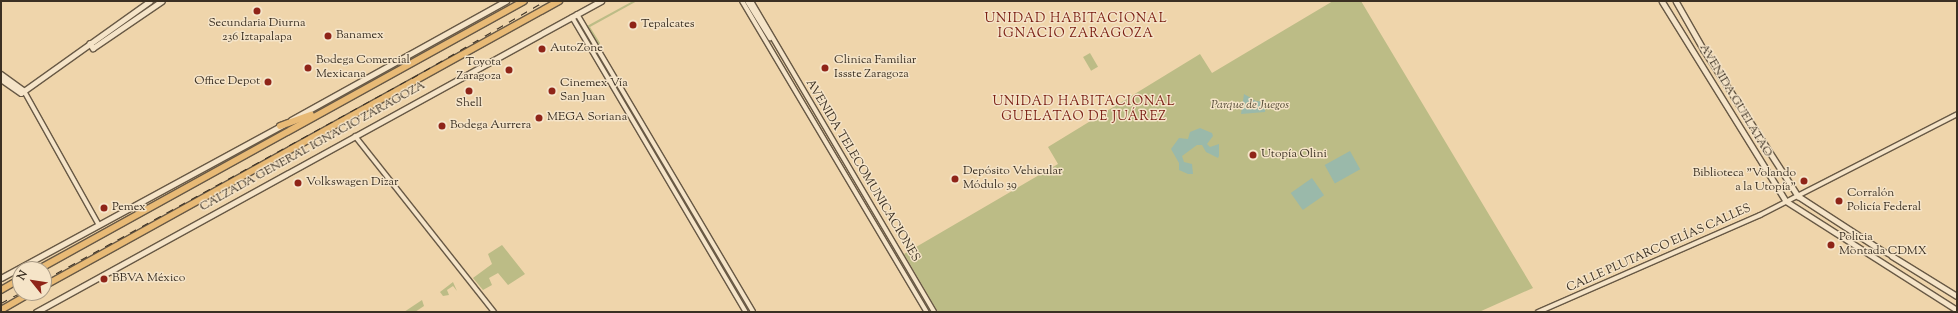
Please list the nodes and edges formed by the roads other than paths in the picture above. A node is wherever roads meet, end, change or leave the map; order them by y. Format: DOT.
graph roads {
  1 [pos="150,1"];
  2 [pos="162,1"];
  3 [pos="506,1"];
  4 [pos="524,1"];
  5 [pos="559,1"];
  6 [pos="601,1"];
  7 [pos="742,1"];
  8 [pos="747,1"];
  9 [pos="751,1"];
  10 [pos="1662,1"];
  11 [pos="1676,1"];
  12 [pos="577,14"];
  13 [pos="572,17"];
  14 [pos="105,32"];
  15 [pos="765,33"];
  16 [pos="108,38"];
  17 [pos="774,41"];
  18 [pos="90,43"];
  19 [pos="769,44"];
  20 [pos="1,74"];
  21 [pos="1,79"];
  22 [pos="23,92"];
  23 [pos="328,109"];
  24 [pos="1957,114"];
  25 [pos="280,126"];
  26 [pos="355,136"];
  27 [pos="1798,196"];
  28 [pos="1786,201"];
  29 [pos="99,225"];
  30 [pos="895,245"];
  31 [pos="890,249"];
  32 [pos="1881,250"];
  33 [pos="1892,256"];
  34 [pos="52,262"];
  35 [pos="1,278"];
  36 [pos="52,282"];
  37 [pos="12,284"];
  38 [pos="1,290"];
  39 [pos="1957,296"];
  40 [pos="17,301"];
  41 [pos="1,310"];
  42 [pos="1957,310"];
  43 [pos="36,312"];
  44 [pos="494,312"];
  45 [pos="746,312"];
  46 [pos="753,312"];
  47 [pos="927,312"];
  48 [pos="934,312"];
  49 [pos="1538,312"];
  1 -- 14 [label="main road"];
  2 -- 16 [label="main road"];
  3 -- 25 [label="main road"];
  4 -- 23 [label="highway"];
  5 -- 36 [label="highway, CALZADA GENERAL IGNACIO ZARAGOZA"];
  6 -- 12 [label="main road, CALZADA GENERAL IGNACIO ZARAGOZA"];
  7 -- 19 [label="street, AVENIDA TELECOMUNICACIONES"];
  8 -- 15 [label="street, AVENIDA TELECOMUNICACIONES"];
  9 -- 17 [label="street, AVENIDA TELECOMUNICACIONES"];
  10 -- 28 [label="main road, AVENIDA GUELATAO"];
  11 -- 27 [label="main road, AVENIDA GUELATAO"];
  12 -- 13 [label="main road, CALZADA GENERAL IGNACIO ZARAGOZA"];
  12 -- 46 [label="street"];
  13 -- 26 [label="main road, CALZADA GENERAL IGNACIO ZARAGOZA"];
  13 -- 45 [label="street"];
  14 -- 16 [label="main road"];
  14 -- 18 [label="main road"];
  15 -- 17 [label="street, AVENIDA TELECOMUNICACIONES"];
  15 -- 19 [label="street, AVENIDA TELECOMUNICACIONES"];
  16 -- 18 [label="main road"];
  17 -- 30 [label="street, AVENIDA TELECOMUNICACIONES"];
  18 -- 22 [label="main road"];
  19 -- 31 [label="street, AVENIDA TELECOMUNICACIONES"];
  20 -- 22 [label="main road"];
  21 -- 22 [label="main road"];
  22 -- 29 [label="street"];
  23 -- 25 [label="highway"];
  23 -- 34 [label="highway"];
  24 -- 27 [label="street, CALLE PLUTARCO ELÍAS CALLES"];
  25 -- 29 [label="main road"];
  26 -- 43 [label="main road, CALZADA GENERAL IGNACIO ZARAGOZA"];
  26 -- 44 [label="street"];
  27 -- 28 [label="street, CALLE PLUTARCO ELÍAS CALLES"];
  27 -- 32 [label="main road, AVENIDA GUELATAO"];
  28 -- 42 [label="main road, AVENIDA GUELATAO"];
  28 -- 49 [label="street, CALLE PLUTARCO ELÍAS CALLES"];
  29 -- 35 [label="main road"];
  30 -- 31 [label="street"];
  30 -- 48 [label="street, AVENIDA TELECOMUNICACIONES"];
  31 -- 47 [label="street, AVENIDA TELECOMUNICACIONES"];
  32 -- 33 [label="street, AVENIDA GUELATAO"];
  33 -- 39 [label="main road, AVENIDA GUELATAO"];
  37 -- 38 [label="highway"];
  40 -- 41 [label="highway"];
}
